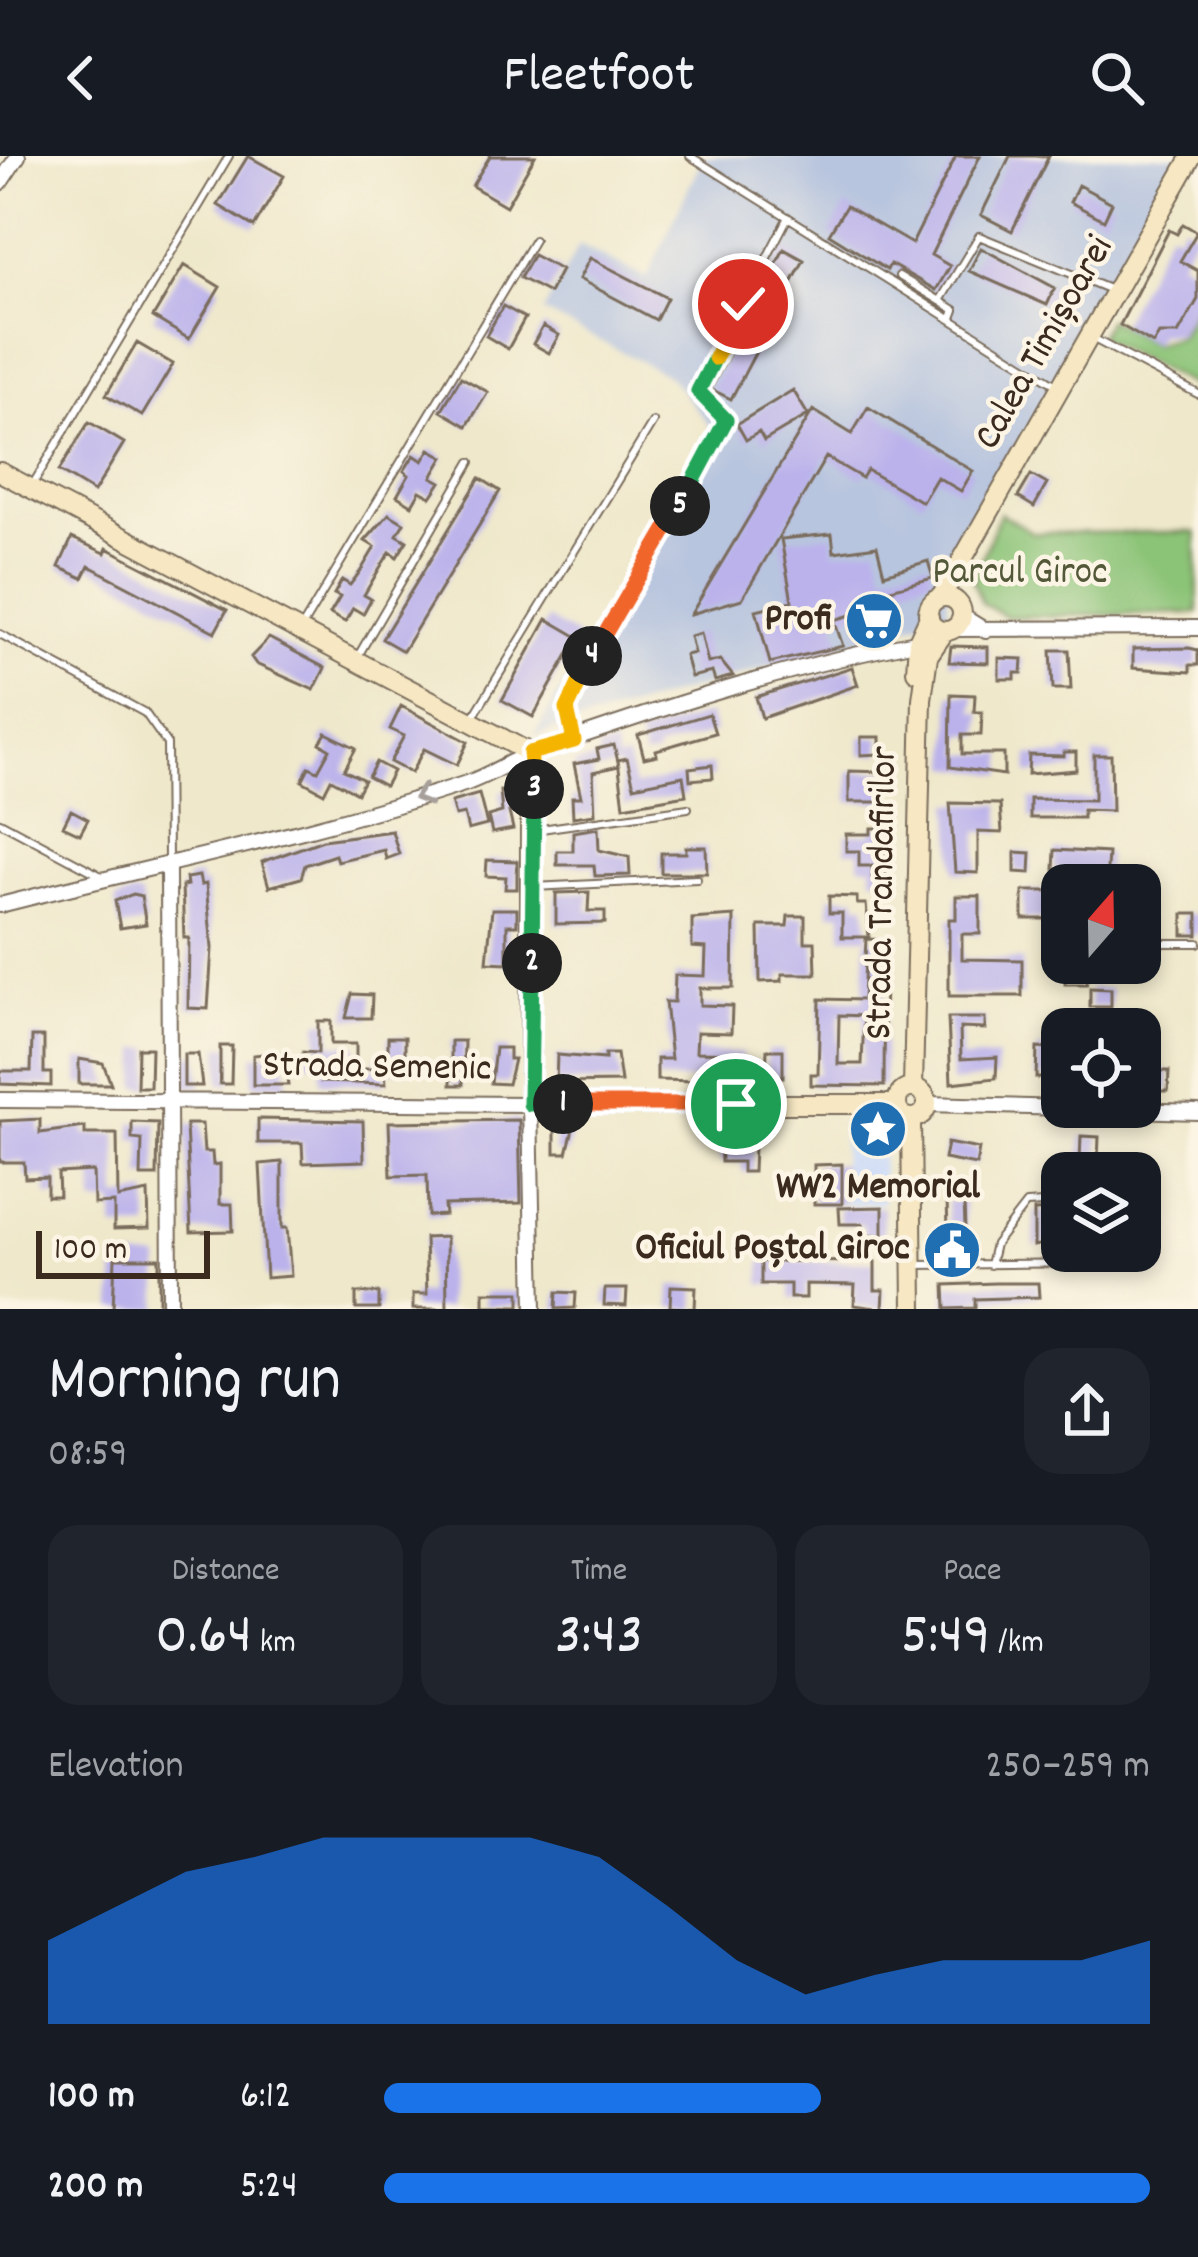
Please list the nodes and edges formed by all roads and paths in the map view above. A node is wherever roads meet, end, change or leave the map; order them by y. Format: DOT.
graph roads {
  1 [pos="230,156"];
  2 [pos="690,156"];
  3 [pos="11,158"];
  4 [pos="1186,158"];
  5 [pos="0,183"];
  6 [pos="788,217"];
  7 [pos="534,240"];
  8 [pos="899,276"];
  9 [pos="1114,292"];
  10 [pos="940,301"];
  11 [pos="952,319"];
  12 [pos="1088,337"];
  13 [pos="1059,387"];
  14 [pos="1198,394"];
  15 [pos="653,422"];
  16 [pos="471,462"];
  17 [pos="0,472"];
  18 [pos="31,488"];
  19 [pos="944,617"];
  20 [pos="1198,628"];
  21 [pos="301,630"];
  22 [pos="0,634"];
  23 [pos="911,642"];
  24 [pos="356,659"];
  25 [pos="922,699"];
  26 [pos="470,722"];
  27 [pos="574,741"];
  28 [pos="530,753"];
  29 [pos="688,808"];
  30 [pos="0,822"];
  31 [pos="533,830"];
  32 [pos="168,868"];
  33 [pos="106,878"];
  34 [pos="698,879"];
  35 [pos="533,887"];
  36 [pos="0,905"];
  37 [pos="1161,943"];
  38 [pos="1198,943"];
  39 [pos="913,1088"];
  40 [pos="0,1100"];
  41 [pos="167,1100"];
  42 [pos="530,1104"];
  43 [pos="928,1105"];
  44 [pos="904,1111"];
  45 [pos="1198,1112"];
  46 [pos="1041,1203"];
  47 [pos="1041,1264"];
  48 [pos="913,1265"];
  49 [pos="991,1265"];
  50 [pos="170,1309"];
  51 [pos="534,1309"];
  52 [pos="913,1309"];
  1 -- 18 [label="lane"];
  2 -- 6 [label="lane"];
  3 -- 5 [label="street"];
  4 -- 9 [label="street, Calea Timișoarei"];
  6 -- 11 [label="lane"];
  6 -- 27 [label="lane"];
  7 -- 21 [label="lane"];
  8 -- 10 [label="lane"];
  9 -- 10 [label="lane"];
  9 -- 12 [label="street, Calea Timișoarei"];
  10 -- 11 [label="lane"];
  11 -- 13 [label="lane"];
  12 -- 13 [label="street, Calea Timișoarei"];
  12 -- 14 [label="lane"];
  13 -- 19 [label="street, Calea Timișoarei"];
  15 -- 26 [label="lane"];
  16 -- 24 [label="lane"];
  17 -- 18 [label="street"];
  18 -- 21 [label="street"];
  19 -- 20 [label="street"];
  19 -- 23 [label="street, Strada Trandafirilor"];
  19 -- 25 [label="street, Strada Trandafirilor"];
  21 -- 24 [label="street"];
  22 -- 32 [label="lane"];
  23 -- 25 [label="street, Strada Trandafirilor"];
  23 -- 27 [label="street"];
  24 -- 26 [label="street"];
  25 -- 39 [label="street, Strada Trandafirilor"];
  26 -- 28 [label="street"];
  27 -- 28 [label="street"];
  28 -- 31 [label="street"];
  28 -- 32 [label="street, one-way"];
  29 -- 31 [label="lane"];
  30 -- 33 [label="lane"];
  31 -- 35 [label="street"];
  32 -- 33 [label="street"];
  32 -- 41 [label="street"];
  33 -- 36 [label="street"];
  34 -- 35 [label="lane"];
  35 -- 42 [label="street"];
  37 -- 38 [label="lane"];
  39 -- 43 [label="street"];
  39 -- 44 [label="street"];
  40 -- 41 [label="street, Strada Semenic"];
  41 -- 42 [label="street, Strada Semenic"];
  41 -- 50 [label="street"];
  42 -- 44 [label="street, Strada Semenic"];
  42 -- 51 [label="street"];
  43 -- 44 [label="street"];
  43 -- 45 [label="street"];
  44 -- 48 [label="street"];
  46 -- 49 [label="lane"];
  47 -- 49 [label="lane"];
  48 -- 49 [label="lane"];
  48 -- 52 [label="street"];
}
